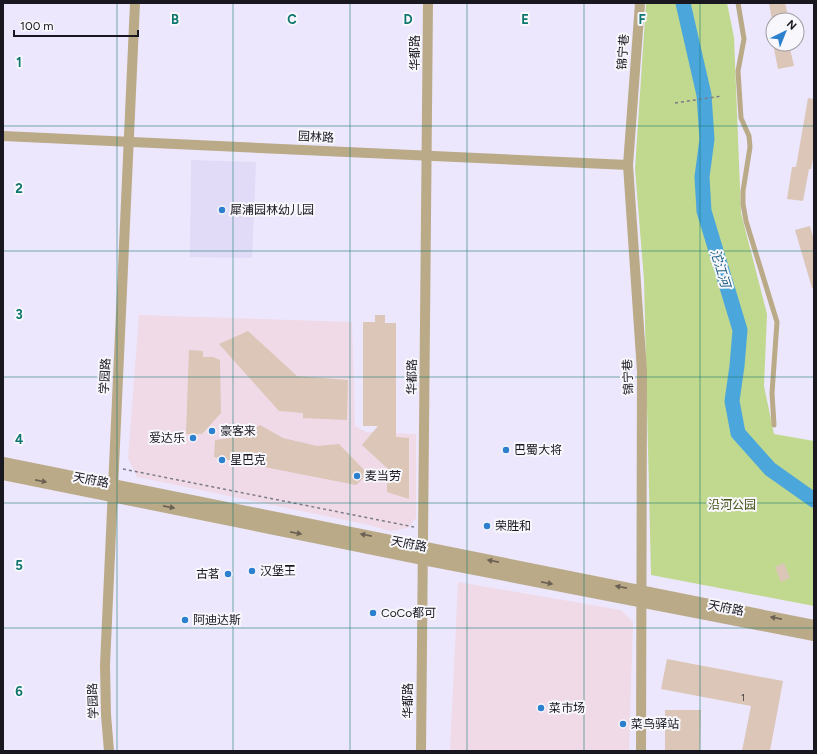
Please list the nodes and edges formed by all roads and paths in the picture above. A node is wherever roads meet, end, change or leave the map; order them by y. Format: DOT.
graph roads {
  1 [pos="135,3"];
  2 [pos="428,3"];
  3 [pos="640,3"];
  4 [pos="738,3"];
  5 [pos="722,96"];
  6 [pos="675,104"];
  7 [pos="3,136"];
  8 [pos="129,141"];
  9 [pos="427,155"];
  10 [pos="628,164"];
  11 [pos="774,425"];
  12 [pos="3,463"];
  13 [pos="114,467"];
  14 [pos="3,474"];
  15 [pos="112,490"];
  16 [pos="424,529"];
  17 [pos="423,553"];
  18 [pos="642,596"];
  19 [pos="814,626"];
  20 [pos="814,635"];
  21 [pos="109,751"];
  22 [pos="421,751"];
  23 [pos="641,751"];
  1 -- 8 [label="street, 学园路"];
  2 -- 9 [label="street, 华都路"];
  3 -- 10 [label="street, 锦宁巷"];
  4 -- 11 [label="lane"];
  5 -- 6 [label="path"];
  7 -- 8 [label="street, 园林路"];
  8 -- 9 [label="street, 园林路"];
  8 -- 13 [label="street, 学园路"];
  9 -- 10 [label="street, 园林路"];
  9 -- 16 [label="street, 华都路"];
  10 -- 18 [label="street, 锦宁巷"];
  12 -- 15 [label="street, 天府路"];
  13 -- 15 [label="street, 学园路"];
  13 -- 16 [label="path"];
  14 -- 15 [label="street, 天府路, one-way"];
  15 -- 17 [label="street, 天府路"];
  15 -- 21 [label="street, 学园路"];
  16 -- 17 [label="street, 华都路"];
  17 -- 18 [label="street, 天府路"];
  17 -- 22 [label="street, 华都路"];
  19 -- 18 [label="street, 天府路, one-way"];
  18 -- 20 [label="street, 天府路"];
  18 -- 23 [label="street, 锦宁巷"];
}
